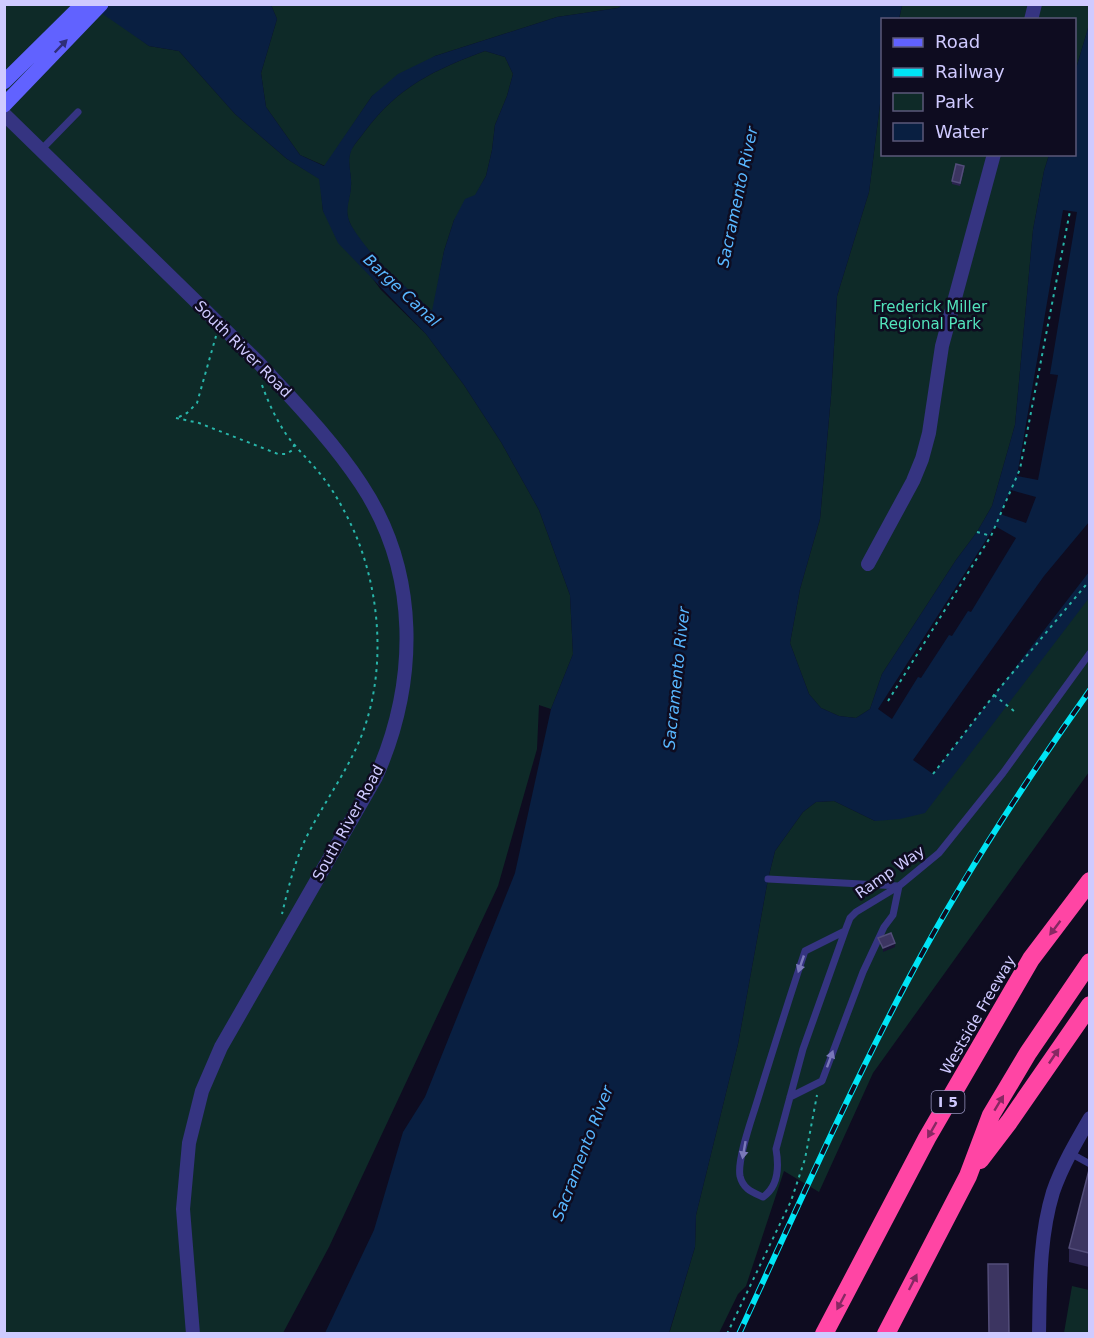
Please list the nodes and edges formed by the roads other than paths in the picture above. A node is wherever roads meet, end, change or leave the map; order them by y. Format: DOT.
graph roads {
  1 [pos="83,4"];
  2 [pos="101,4"];
  3 [pos="7,79"];
  4 [pos="4,105"];
  5 [pos="78,112"];
  6 [pos="4,114"];
  7 [pos="41,150"];
  8 [pos="993,156"];
  9 [pos="868,564"];
  10 [pos="1089,653"];
  11 [pos="768,879"];
  12 [pos="1089,881"];
  13 [pos="899,886"];
  14 [pos="845,931"];
  15 [pos="1089,962"];
  16 [pos="1089,1005"];
  17 [pos="790,1097"];
  18 [pos="1089,1118"];
  19 [pos="1070,1153"];
  20 [pos="1089,1164"];
  21 [pos="968,1176"];
  22 [pos="194,1334"];
  23 [pos="824,1334"];
  24 [pos="886,1334"];
  25 [pos="1039,1334"];
  1 -- 3 [label="street"];
  4 -- 2 [label="street, one-way"];
  5 -- 7 [label="lane"];
  6 -- 7 [label="street, South River Road"];
  7 -- 22 [label="street, South River Road"];
  8 -- 9 [label="street"];
  10 -- 13 [label="lane, Ramp Way"];
  11 -- 13 [label="lane"];
  12 -- 23 [label="highway, Westside Freeway / I 5, one-way"];
  13 -- 14 [label="lane, Ramp Way"];
  17 -- 13 [label="lane, one-way"];
  14 -- 17 [label="lane, Ramp Way"];
  14 -- 17 [label="lane, Ramp Way, one-way"];
  21 -- 15 [label="highway, one-way"];
  21 -- 16 [label="highway, one-way"];
  18 -- 19 [label="street"];
  19 -- 20 [label="lane"];
  19 -- 25 [label="street"];
  24 -- 21 [label="highway, one-way"];
}
